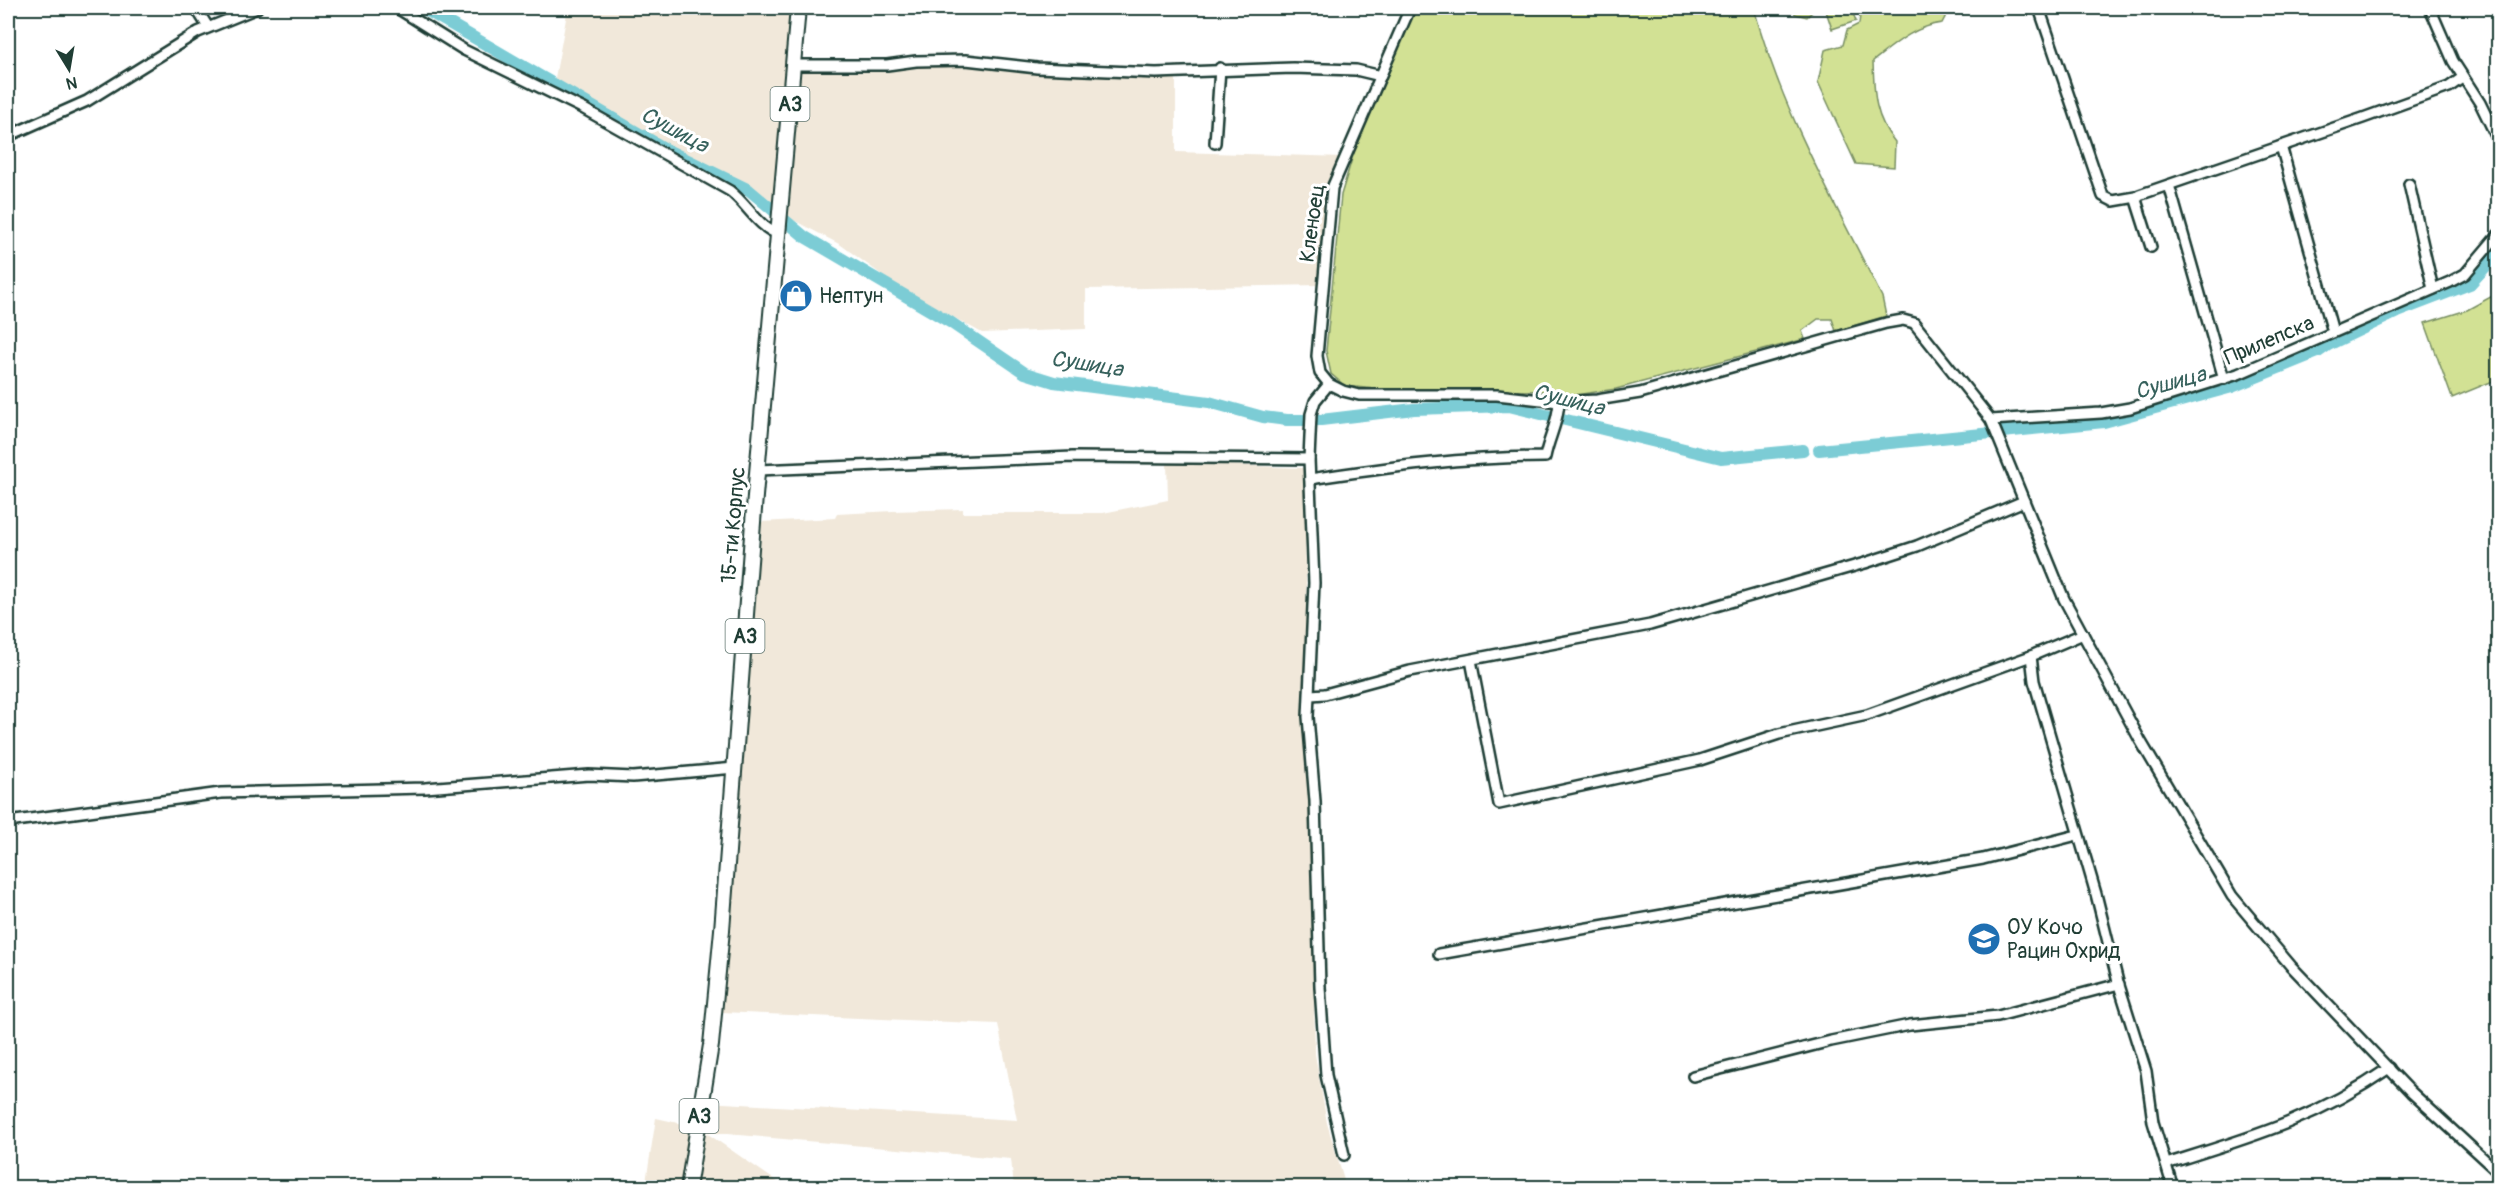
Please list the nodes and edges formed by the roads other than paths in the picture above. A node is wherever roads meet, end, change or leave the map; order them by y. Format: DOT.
graph roads {
  1 [pos="196,8"];
  2 [pos="256,8"];
  3 [pos="397,8"];
  4 [pos="798,8"];
  5 [pos="1410,8"];
  6 [pos="2039,8"];
  7 [pos="2430,8"];
  8 [pos="208,27"];
  9 [pos="793,65"];
  10 [pos="1220,68"];
  11 [pos="1381,76"];
  12 [pos="2462,78"];
  13 [pos="8,136"];
  14 [pos="2499,140"];
  15 [pos="1215,143"];
  16 [pos="2281,147"];
  17 [pos="2409,184"];
  18 [pos="2169,185"];
  19 [pos="2136,197"];
  20 [pos="779,230"];
  21 [pos="2499,235"];
  22 [pos="2151,247"];
  23 [pos="2433,289"];
  24 [pos="2333,332"];
  25 [pos="2224,379"];
  26 [pos="1329,384"];
  27 [pos="1559,402"];
  28 [pos="1991,420"];
  29 [pos="1310,459"];
  30 [pos="758,470"];
  31 [pos="1310,479"];
  32 [pos="2024,501"];
  33 [pos="2083,634"];
  34 [pos="2031,656"];
  35 [pos="1471,660"];
  36 [pos="1311,694"];
  37 [pos="735,768"];
  38 [pos="8,822"];
  39 [pos="2077,835"];
  40 [pos="1439,954"];
  41 [pos="2119,984"];
  42 [pos="2389,1068"];
  43 [pos="1693,1077"];
  44 [pos="1344,1155"];
  45 [pos="2166,1164"];
  46 [pos="2499,1172"];
  47 [pos="688,1188"];
  48 [pos="2173,1188"];
  1 -- 8 [label="street"];
  2 -- 8 [label="street"];
  3 -- 20 [label="street"];
  4 -- 9 [label="main road, 15-ти Корпус / A3"];
  5 -- 11 [label="street, Кленоец"];
  6 -- 19 [label="street"];
  7 -- 12 [label="street"];
  8 -- 13 [label="street"];
  9 -- 10 [label="street"];
  9 -- 20 [label="main road, 15-ти Корпус / A3"];
  10 -- 11 [label="street"];
  10 -- 15 [label="street"];
  11 -- 26 [label="street, Кленоец"];
  12 -- 14 [label="street"];
  12 -- 16 [label="street"];
  16 -- 18 [label="street"];
  16 -- 24 [label="street"];
  17 -- 23 [label="street"];
  18 -- 19 [label="street"];
  18 -- 25 [label="street"];
  19 -- 22 [label="street"];
  20 -- 30 [label="main road, 15-ти Корпус / A3"];
  21 -- 23 [label="street, Прилепска"];
  23 -- 24 [label="street, Прилепска"];
  24 -- 25 [label="street, Прилепска"];
  25 -- 28 [label="street, Прилепска"];
  26 -- 27 [label="street"];
  26 -- 29 [label="street"];
  27 -- 28 [label="street"];
  27 -- 31 [label="street"];
  28 -- 32 [label="street"];
  29 -- 30 [label="street"];
  29 -- 31 [label="street"];
  30 -- 37 [label="main road, 15-ти Корпус / A3"];
  31 -- 36 [label="street"];
  32 -- 33 [label="street"];
  32 -- 35 [label="street"];
  33 -- 34 [label="street"];
  33 -- 42 [label="street"];
  34 -- 35 [label="street"];
  34 -- 39 [label="street"];
  35 -- 36 [label="street"];
  36 -- 44 [label="street"];
  37 -- 38 [label="street"];
  37 -- 47 [label="main road, 15-ти Корпус / A3"];
  39 -- 40 [label="street"];
  39 -- 41 [label="street"];
  41 -- 43 [label="street"];
  41 -- 45 [label="street"];
  42 -- 45 [label="street"];
  42 -- 46 [label="street"];
  45 -- 48 [label="street"];
}
